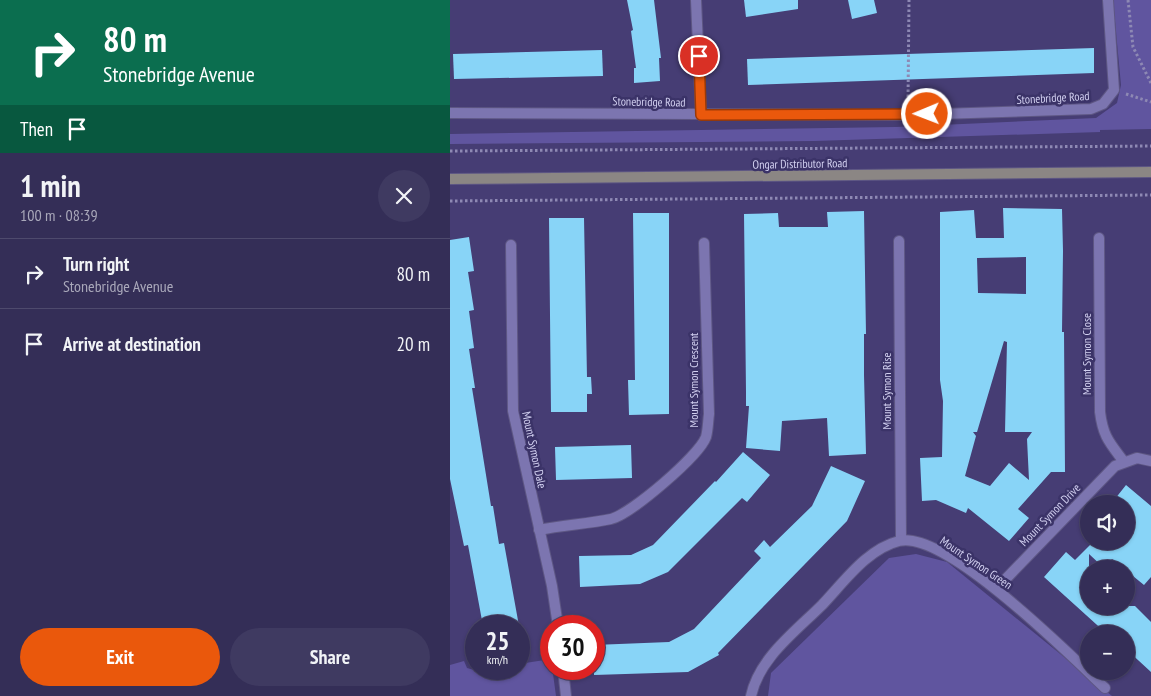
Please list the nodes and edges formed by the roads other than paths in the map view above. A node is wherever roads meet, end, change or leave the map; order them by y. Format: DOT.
graph roads {
  1 [pos="696,0"];
  2 [pos="1108,0"];
  3 [pos="450,112"];
  4 [pos="701,115"];
  5 [pos="1151,172"];
  6 [pos="450,179"];
  7 [pos="1099,238"];
  8 [pos="899,241"];
  9 [pos="704,243"];
  10 [pos="511,245"];
  11 [pos="1151,461"];
  12 [pos="1124,462"];
  13 [pos="539,530"];
  14 [pos="901,540"];
  15 [pos="996,589"];
  16 [pos="556,615"];
  17 [pos="564,680"];
  18 [pos="1105,688"];
  19 [pos="566,696"];
  20 [pos="751,696"];
  1 -- 4 [label="street"];
  2 -- 4 [label="street, Stonebridge Road"];
  3 -- 4 [label="street, Stonebridge Road"];
  5 -- 6 [label="street, Ongar Distributor Road"];
  7 -- 12 [label="street, Mount Symon Close"];
  8 -- 14 [label="street, Mount Symon Rise"];
  9 -- 13 [label="street, Mount Symon Crescent"];
  10 -- 13 [label="street, Mount Symon Dale"];
  11 -- 12 [label="street"];
  12 -- 15 [label="street, Mount Symon Drive"];
  13 -- 16 [label="street, Mount Symon Dale"];
  14 -- 15 [label="street, Mount Symon Green"];
  14 -- 20 [label="street"];
  15 -- 18 [label="street, Mount Symon Green"];
  17 -- 19 [label="street"];
}
